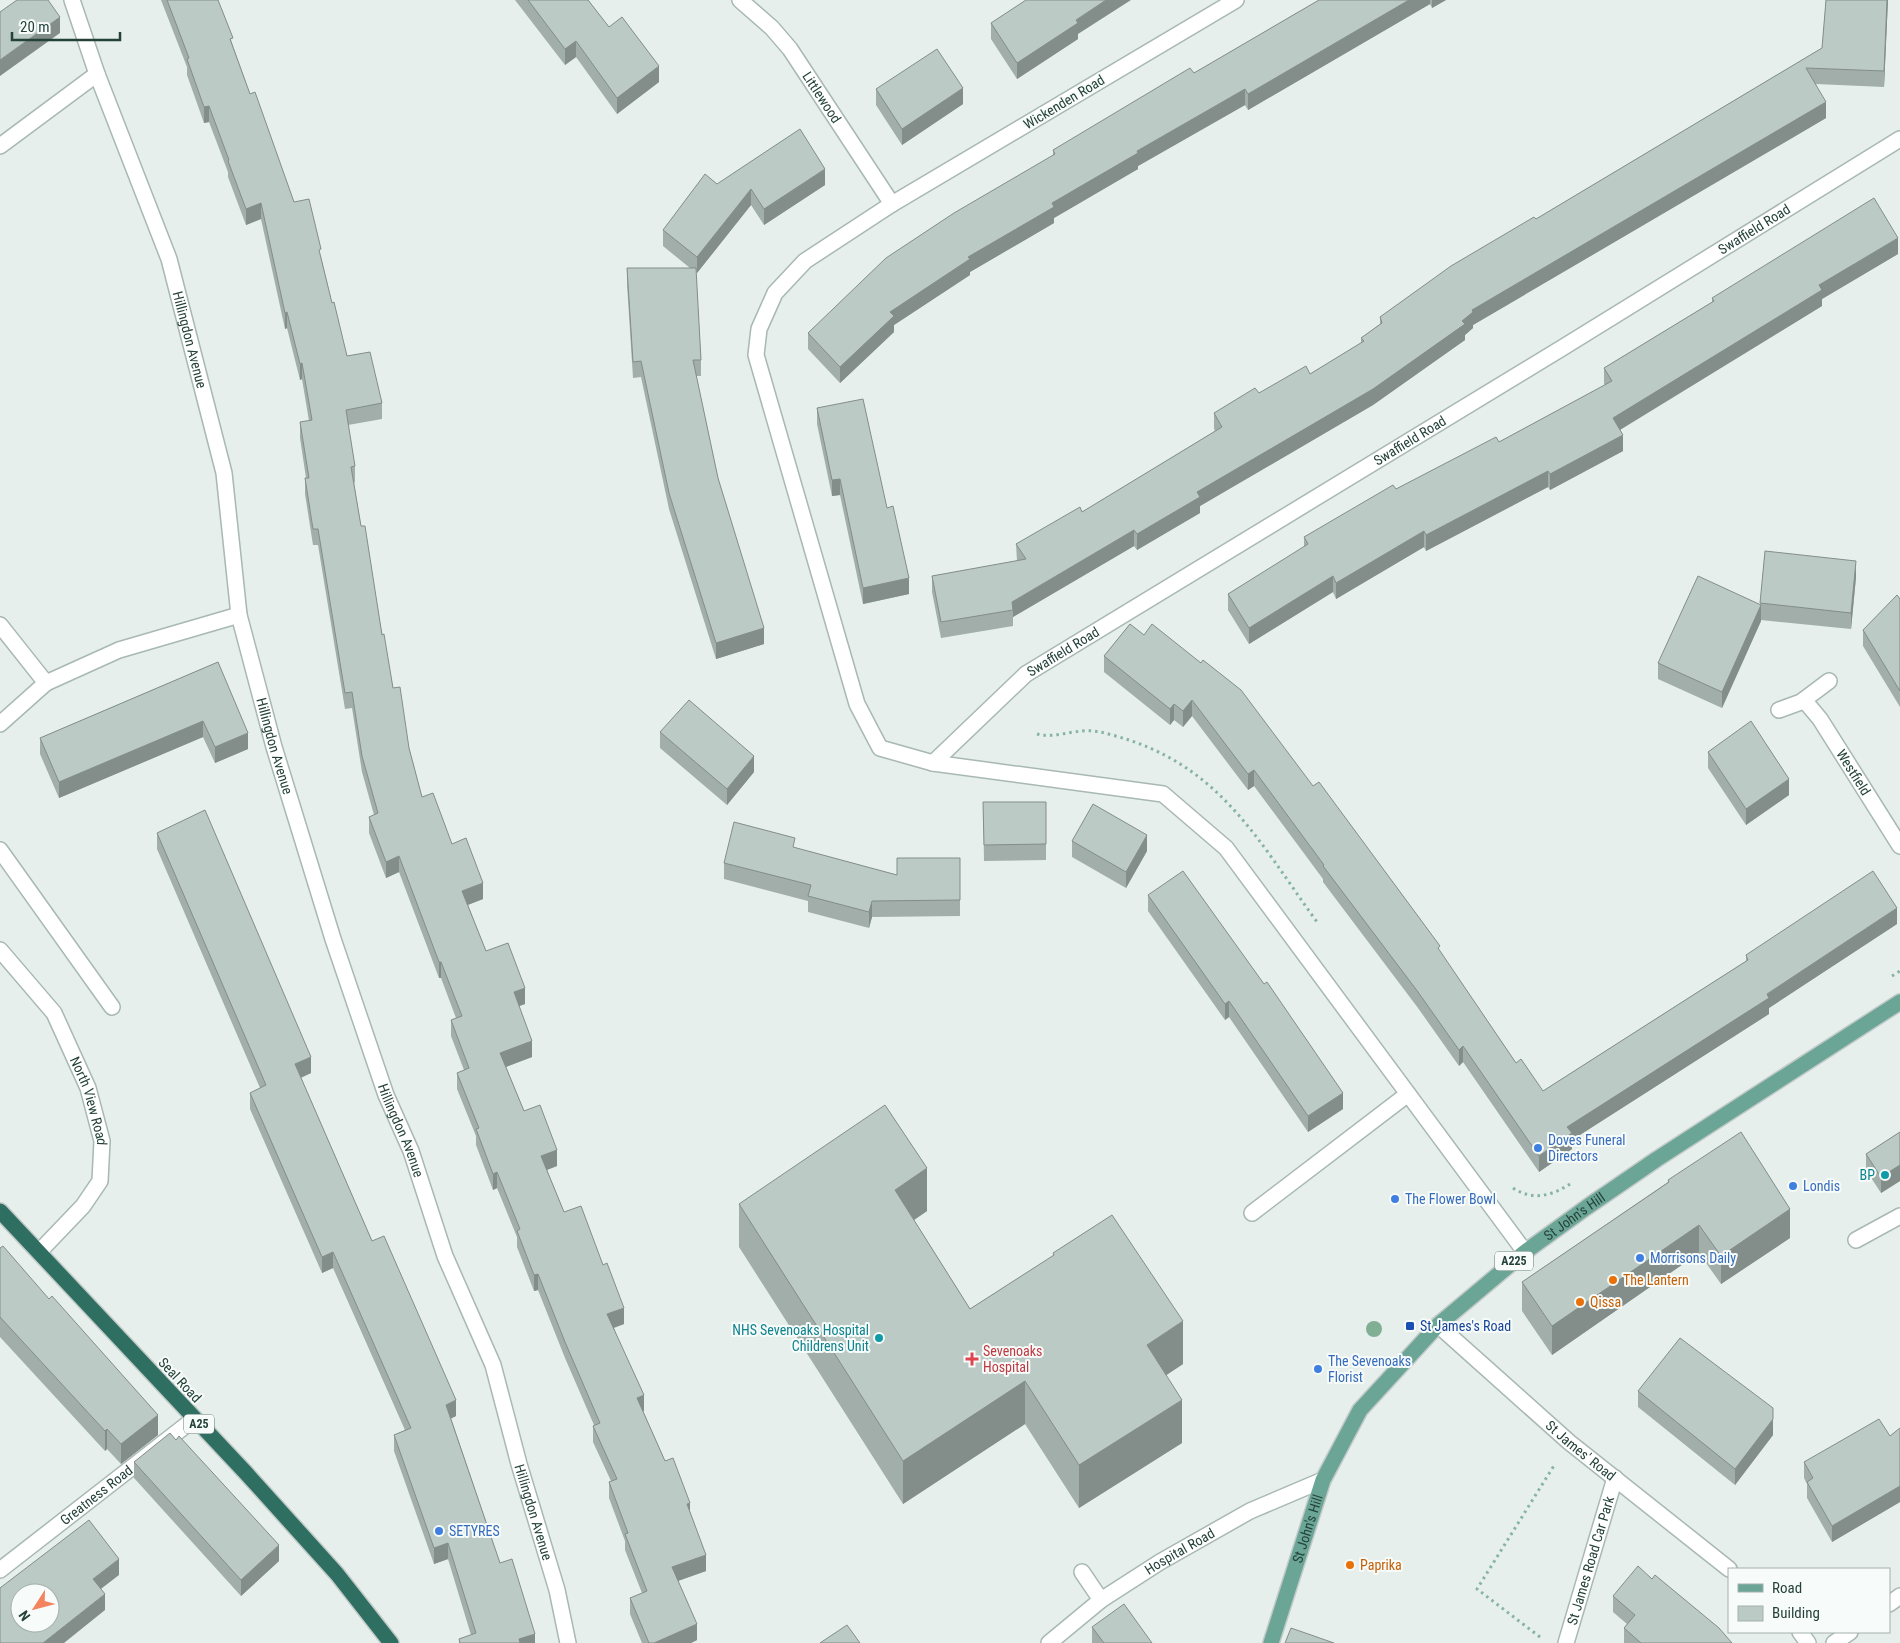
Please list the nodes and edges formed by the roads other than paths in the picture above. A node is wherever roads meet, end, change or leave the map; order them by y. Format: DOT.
graph roads {
  1 [pos="72,0"];
  2 [pos="740,0"];
  3 [pos="1236,0"];
  4 [pos="97,74"];
  5 [pos="1900,139"];
  6 [pos="0,146"];
  7 [pos="892,204"];
  8 [pos="240,615"];
  9 [pos="0,625"];
  10 [pos="1829,681"];
  11 [pos="46,683"];
  12 [pos="1804,700"];
  13 [pos="1779,710"];
  14 [pos="0,724"];
  15 [pos="933,763"];
  16 [pos="1900,846"];
  17 [pos="0,850"];
  18 [pos="0,950"];
  19 [pos="1900,1002"];
  20 [pos="112,1007"];
  21 [pos="1408,1094"];
  22 [pos="0,1211"];
  23 [pos="1252,1213"];
  24 [pos="1900,1216"];
  25 [pos="1856,1240"];
  26 [pos="39,1252"];
  27 [pos="1525,1252"];
  28 [pos="1438,1325"];
  29 [pos="194,1419"];
  30 [pos="1614,1478"];
  31 [pos="1323,1480"];
  32 [pos="1728,1568"];
  33 [pos="0,1570"];
  34 [pos="1082,1572"];
  35 [pos="1101,1600"];
  36 [pos="1849,1633"];
  37 [pos="391,1643"];
  38 [pos="568,1643"];
  39 [pos="1049,1643"];
  40 [pos="1271,1643"];
  41 [pos="1566,1643"];
  42 [pos="1834,1643"];
  1 -- 4 [label="street, Hillingdon Avenue"];
  2 -- 7 [label="street, Littlewood"];
  3 -- 7 [label="street, Wickenden Road"];
  4 -- 6 [label="street"];
  4 -- 8 [label="street, Hillingdon Avenue"];
  5 -- 15 [label="street, Swaffield Road"];
  7 -- 15 [label="street, Wickenden Road"];
  8 -- 11 [label="street"];
  8 -- 38 [label="street, Hillingdon Avenue"];
  9 -- 11 [label="street"];
  10 -- 12 [label="street"];
  11 -- 14 [label="street"];
  12 -- 13 [label="street"];
  12 -- 16 [label="street, Westfield"];
  15 -- 21 [label="street, Wickenden Road"];
  17 -- 20 [label="street"];
  18 -- 26 [label="street, North View Road"];
  19 -- 27 [label="main road, St John's Hill / A225"];
  21 -- 23 [label="street"];
  21 -- 27 [label="street, Wickenden Road"];
  22 -- 26 [label="highway, Seal Road / A25"];
  24 -- 25 [label="street"];
  26 -- 29 [label="highway, Seal Road / A25"];
  27 -- 28 [label="main road, St John's Hill / A225"];
  28 -- 30 [label="street, St James' Road"];
  28 -- 31 [label="main road, St John's Hill / A225"];
  29 -- 33 [label="street, Greatness Road"];
  29 -- 37 [label="highway, Seal Road / A25"];
  30 -- 32 [label="street, St James' Road"];
  30 -- 41 [label="street, St James Road Car Park"];
  31 -- 35 [label="street, Hospital Road"];
  31 -- 40 [label="main road, St John's Hill / A225"];
  34 -- 35 [label="street"];
  35 -- 39 [label="street, Hospital Road"];
  36 -- 42 [label="street"];
}
